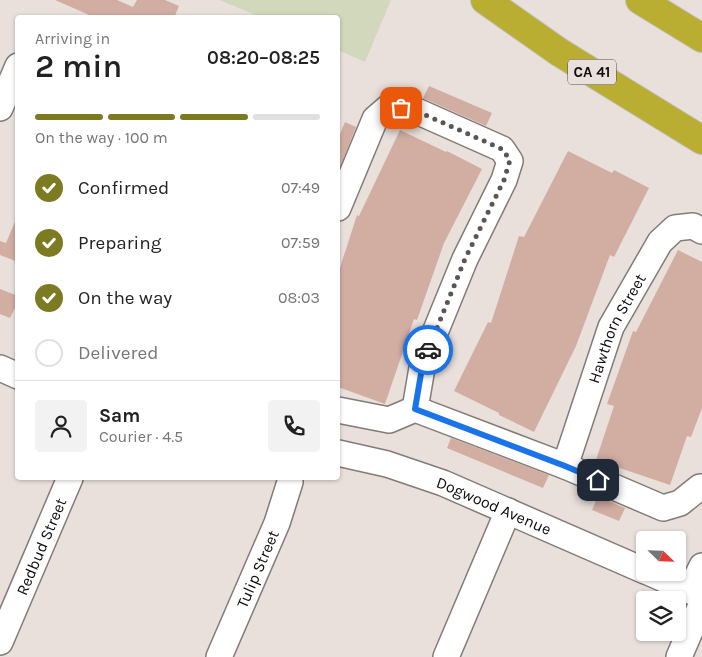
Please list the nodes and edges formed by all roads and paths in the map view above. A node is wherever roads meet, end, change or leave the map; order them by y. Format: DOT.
graph roads {
  1 [pos="485,0"];
  2 [pos="640,0"];
  3 [pos="702,38"];
  4 [pos="15,73"];
  5 [pos="0,108"];
  6 [pos="702,140"];
  7 [pos="340,203"];
  8 [pos="702,230"];
  9 [pos="0,368"];
  10 [pos="15,375"];
  11 [pos="415,409"];
  12 [pos="340,410"];
  13 [pos="340,453"];
  14 [pos="565,466"];
  15 [pos="69,480"];
  16 [pos="290,480"];
  17 [pos="701,485"];
  18 [pos="508,511"];
  19 [pos="702,566"];
  20 [pos="636,568"];
  21 [pos="665,581"];
  22 [pos="698,597"];
  23 [pos="0,642"];
  24 [pos="219,657"];
  25 [pos="446,657"];
  26 [pos="679,657"];
  1 -- 6 [label="highway, CA 41"];
  2 -- 3 [label="highway"];
  4 -- 5 [label="street"];
  7 -- 11 [label="street"];
  8 -- 14 [label="street, Hawthorn Street"];
  9 -- 10 [label="street"];
  11 -- 12 [label="street"];
  11 -- 14 [label="street"];
  13 -- 18 [label="street, Dogwood Avenue"];
  14 -- 17 [label="street"];
  15 -- 23 [label="street, Redbud Street"];
  16 -- 24 [label="street, Tulip Street"];
  18 -- 20 [label="street, Dogwood Avenue"];
  18 -- 25 [label="street"];
  19 -- 22 [label="street"];
  21 -- 22 [label="street, Dogwood Avenue"];
  22 -- 26 [label="street"];
}
